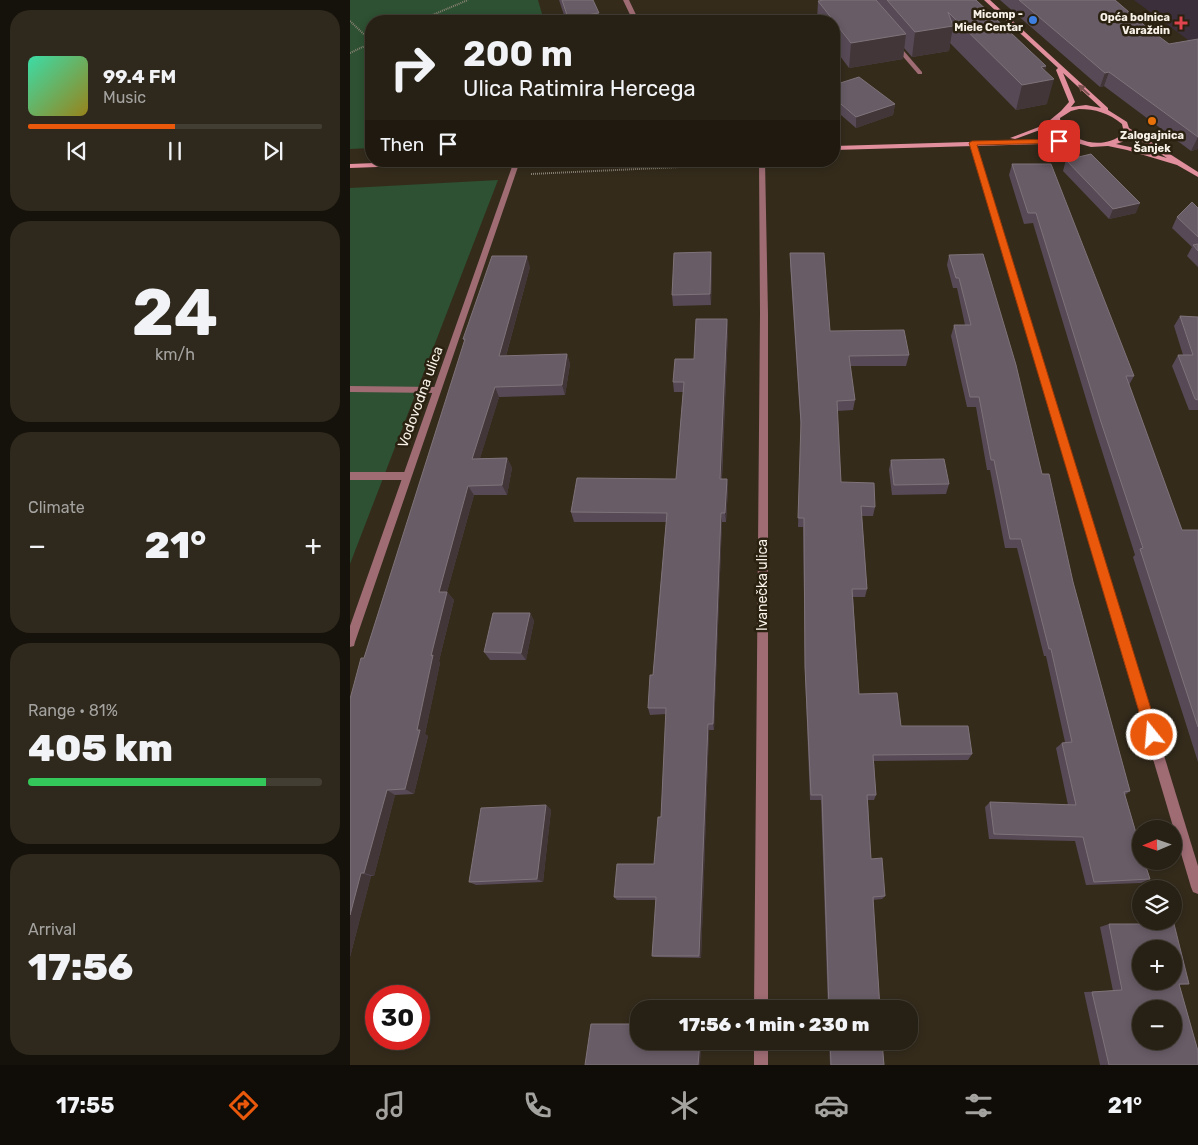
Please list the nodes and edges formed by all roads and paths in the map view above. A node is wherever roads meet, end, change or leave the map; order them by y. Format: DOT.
graph roads {
  1 [pos="468,0"];
  2 [pos="626,0"];
  3 [pos="987,0"];
  4 [pos="432,15"];
  5 [pos="633,15"];
  6 [pos="350,21"];
  7 [pos="365,36"];
  8 [pos="891,39"];
  9 [pos="365,45"];
  10 [pos="350,53"];
  11 [pos="1057,66"];
  12 [pos="920,74"];
  13 [pos="1111,113"];
  14 [pos="1060,115"];
  15 [pos="1127,129"];
  16 [pos="1077,141"];
  17 [pos="1000,142"];
  18 [pos="972,143"];
  19 [pos="1107,145"];
  20 [pos="840,148"];
  21 [pos="365,165"];
  22 [pos="1181,165"];
  23 [pos="350,166"];
  24 [pos="515,167"];
  25 [pos="682,167"];
  26 [pos="767,167"];
  27 [pos="525,174"];
  28 [pos="1198,175"];
  29 [pos="350,389"];
  30 [pos="437,390"];
  31 [pos="350,476"];
  32 [pos="406,476"];
  33 [pos="350,642"];
  34 [pos="1198,887"];
  35 [pos="761,1000"];
  36 [pos="761,1050"];
  37 [pos="761,1065"];
  1 -- 4 [label="path"];
  2 -- 5 [label="street"];
  3 -- 11 [label="main road"];
  6 -- 7 [label="path"];
  8 -- 12 [label="street"];
  9 -- 10 [label="path"];
  13 -- 11 [label="main road, one-way"];
  11 -- 14 [label="main road"];
  13 -- 14 [label="main road"];
  13 -- 15 [label="main road"];
  14 -- 16 [label="main road"];
  14 -- 17 [label="main road"];
  15 -- 19 [label="main road"];
  15 -- 22 [label="main road"];
  16 -- 17 [label="main road"];
  16 -- 19 [label="main road"];
  17 -- 18 [label="main road"];
  18 -- 20 [label="main road"];
  18 -- 34 [label="street"];
  19 -- 22 [label="main road"];
  21 -- 23 [label="main road"];
  22 -- 28 [label="main road"];
  24 -- 30 [label="street, Vodovodna ulica"];
  25 -- 27 [label="path"];
  26 -- 35 [label="street, Ivanečka ulica"];
  29 -- 30 [label="street"];
  30 -- 32 [label="street, Vodovodna ulica"];
  31 -- 32 [label="street"];
  32 -- 33 [label="street, Vodovodna ulica"];
  36 -- 37 [label="street"];
}
